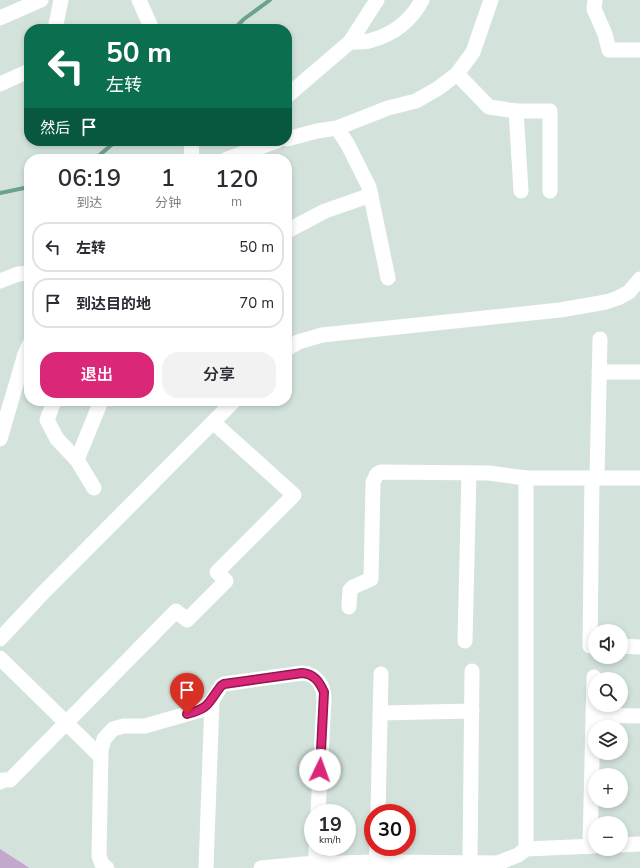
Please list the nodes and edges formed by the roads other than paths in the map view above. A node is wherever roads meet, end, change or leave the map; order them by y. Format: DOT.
graph roads {
  1 [pos="41,0"];
  2 [pos="61,0"];
  3 [pos="139,0"];
  4 [pos="377,0"];
  5 [pos="422,0"];
  6 [pos="491,0"];
  7 [pos="595,0"];
  8 [pos="0,18"];
  9 [pos="56,24"];
  10 [pos="150,24"];
  11 [pos="350,42"];
  12 [pos="640,50"];
  13 [pos="24,73"];
  14 [pos="457,74"];
  15 [pos="0,84"];
  16 [pos="292,92"];
  17 [pos="516,111"];
  18 [pos="337,128"];
  19 [pos="292,138"];
  20 [pos="263,146"];
  21 [pos="241,154"];
  22 [pos="521,191"];
  23 [pos="550,191"];
  24 [pos="371,196"];
  25 [pos="292,228"];
  26 [pos="24,274"];
  27 [pos="388,278"];
  28 [pos="640,279"];
  29 [pos="0,281"];
  30 [pos="600,340"];
  31 [pos="292,346"];
  32 [pos="24,357"];
  33 [pos="599,372"];
  34 [pos="640,372"];
  35 [pos="52,406"];
  36 [pos="99,406"];
  37 [pos="229,406"];
  38 [pos="213,422"];
  39 [pos="0,438"];
  40 [pos="77,460"];
  41 [pos="469,473"];
  42 [pos="526,478"];
  43 [pos="594,478"];
  44 [pos="640,478"];
  45 [pos="94,488"];
  46 [pos="349,607"];
  47 [pos="591,624"];
  48 [pos="0,639"];
  49 [pos="465,641"];
  50 [pos="628,646"];
  51 [pos="640,647"];
  52 [pos="0,658"];
  53 [pos="472,671"];
  54 [pos="381,674"];
  55 [pos="212,700"];
  56 [pos="472,711"];
  57 [pos="380,712"];
  58 [pos="593,712"];
  59 [pos="593,715"];
  60 [pos="640,716"];
  61 [pos="67,722"];
  62 [pos="101,757"];
  63 [pos="0,782"];
  64 [pos="318,804"];
  65 [pos="378,804"];
  66 [pos="593,816"];
  67 [pos="640,844"];
  68 [pos="628,845"];
  69 [pos="588,846"];
  70 [pos="526,849"];
  71 [pos="312,856"];
  72 [pos="364,856"];
  73 [pos="397,856"];
  74 [pos="470,863"];
  75 [pos="506,864"];
  76 [pos="307,865"];
  77 [pos="107,868"];
  78 [pos="206,868"];
  79 [pos="261,868"];
  1 -- 8 [label="street"];
  2 -- 9 [label="street"];
  3 -- 10 [label="street"];
  4 -- 11 [label="street"];
  5 -- 11 [label="street"];
  6 -- 14 [label="street"];
  7 -- 12 [label="street"];
  11 -- 16 [label="street"];
  13 -- 15 [label="street"];
  14 -- 17 [label="street"];
  14 -- 18 [label="street"];
  17 -- 22 [label="street"];
  17 -- 23 [label="street"];
  18 -- 19 [label="street"];
  18 -- 24 [label="street"];
  20 -- 21 [label="street"];
  24 -- 25 [label="street"];
  24 -- 27 [label="street"];
  26 -- 29 [label="street"];
  28 -- 31 [label="street"];
  30 -- 33 [label="street"];
  32 -- 39 [label="street"];
  33 -- 34 [label="street"];
  33 -- 43 [label="street"];
  35 -- 40 [label="street"];
  36 -- 40 [label="street"];
  37 -- 38 [label="street"];
  38 -- 48 [label="street"];
  38 -- 61 [label="street"];
  40 -- 45 [label="street"];
  41 -- 42 [label="street"];
  41 -- 46 [label="street"];
  41 -- 49 [label="street"];
  42 -- 43 [label="street"];
  42 -- 70 [label="street"];
  43 -- 44 [label="street"];
  43 -- 47 [label="street"];
  50 -- 51 [label="street"];
  52 -- 61 [label="street"];
  53 -- 56 [label="street"];
  54 -- 57 [label="street"];
  55 -- 62 [label="street"];
  55 -- 64 [label="street"];
  55 -- 78 [label="street"];
  56 -- 57 [label="street"];
  56 -- 74 [label="street"];
  57 -- 65 [label="street"];
  58 -- 59 [label="street"];
  59 -- 60 [label="street"];
  59 -- 66 [label="street"];
  61 -- 62 [label="street"];
  61 -- 63 [label="street"];
  62 -- 77 [label="street"];
  67 -- 68 [label="street"];
  69 -- 70 [label="street"];
  70 -- 75 [label="street"];
  71 -- 76 [label="street"];
  72 -- 76 [label="street"];
  73 -- 74 [label="street"];
  74 -- 75 [label="street"];
  76 -- 79 [label="street"];
}
